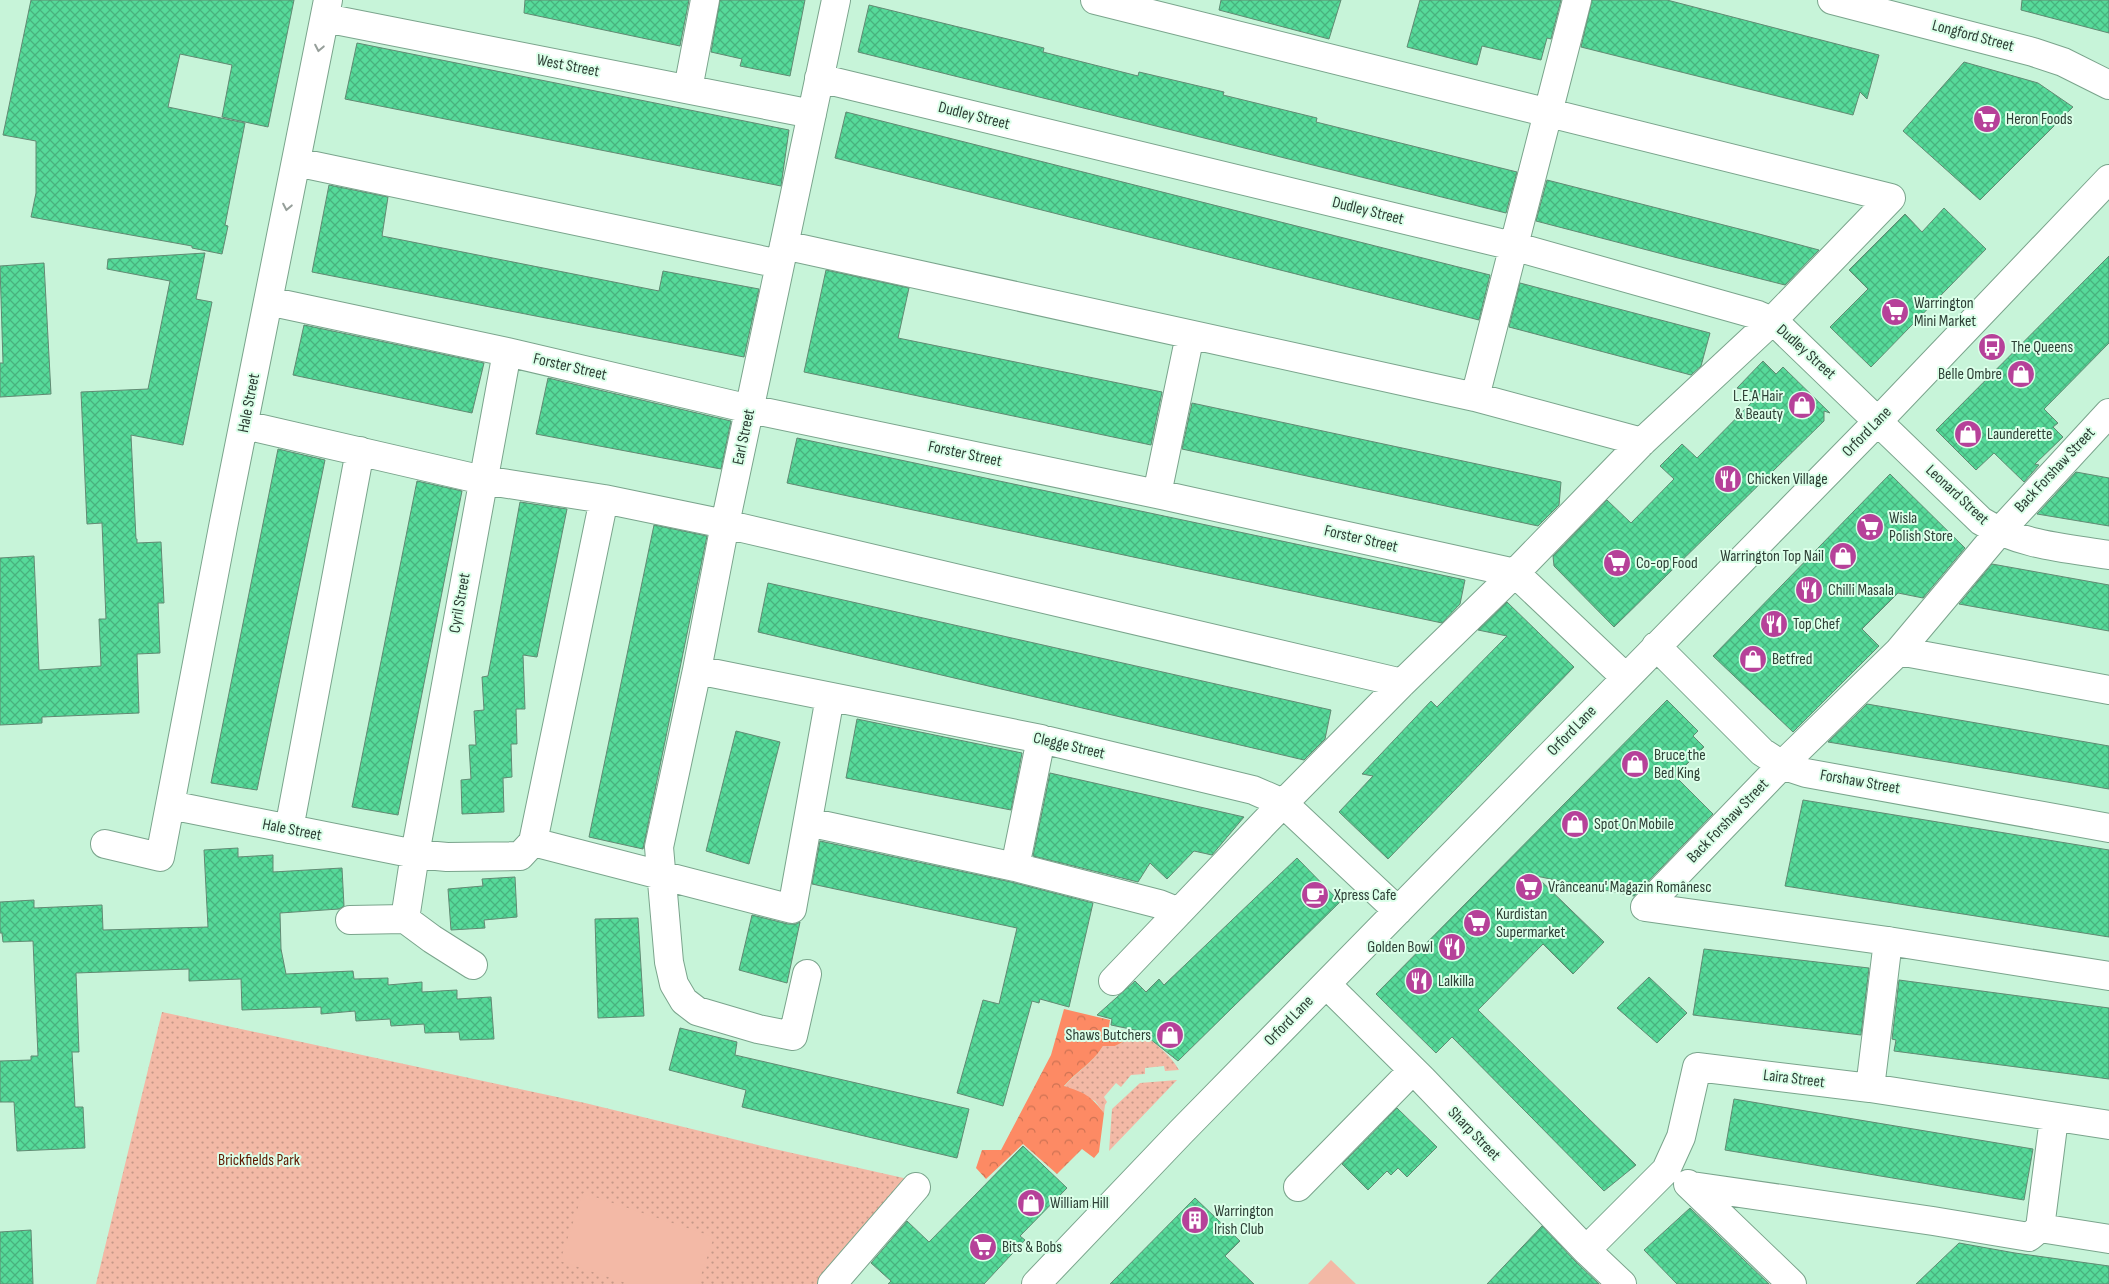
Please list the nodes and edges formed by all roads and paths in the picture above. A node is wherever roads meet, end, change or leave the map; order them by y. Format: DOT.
graph roads {
  1 [pos="705,0"];
  2 [pos="836,0"];
  3 [pos="1095,0"];
  4 [pos="1577,0"];
  5 [pos="1832,0"];
  6 [pos="327,9"];
  7 [pos="820,78"];
  8 [pos="2109,85"];
  9 [pos="688,89"];
  10 [pos="1548,111"];
  11 [pos="812,114"];
  12 [pos="296,162"];
  13 [pos="2109,179"];
  14 [pos="1513,246"];
  15 [pos="782,254"];
  16 [pos="268,301"];
  17 [pos="1772,321"];
  18 [pos="1190,335"];
  19 [pos="507,352"];
  20 [pos="1475,398"];
  21 [pos="750,409"];
  22 [pos="2109,413"];
  23 [pos="1878,420"];
  24 [pos="245,425"];
  25 [pos="1642,442"];
  26 [pos="360,451"];
  27 [pos="483,480"];
  28 [pos="1157,494"];
  29 [pos="604,499"];
  30 [pos="724,524"];
  31 [pos="1999,532"];
  32 [pos="2109,555"];
  33 [pos="1515,574"];
  34 [pos="1656,646"];
  35 [pos="1899,650"];
  36 [pos="696,670"];
  37 [pos="1625,677"];
  38 [pos="1402,683"];
  39 [pos="2109,690"];
  40 [pos="830,697"];
  41 [pos="1041,739"];
  42 [pos="1782,766"];
  43 [pos="1283,803"];
  44 [pos="170,805"];
  45 [pos="808,822"];
  46 [pos="2109,828"];
  47 [pos="289,830"];
  48 [pos="105,844"];
  49 [pos="526,849"];
  50 [pos="415,854"];
  51 [pos="1015,867"];
  52 [pos="661,874"];
  53 [pos="1398,911"];
  54 [pos="1179,912"];
  55 [pos="405,919"];
  56 [pos="350,920"];
  57 [pos="1888,941"];
  58 [pos="473,965"];
  59 [pos="807,974"];
  60 [pos="2109,976"];
  61 [pos="1113,981"];
  62 [pos="1326,984"];
  63 [pos="1413,1070"];
  64 [pos="1870,1088"];
  65 [pos="2054,1118"];
  66 [pos="2109,1125"];
  67 [pos="1666,1170"];
  68 [pos="1692,1186"];
  69 [pos="916,1187"];
  70 [pos="1298,1187"];
  71 [pos="2040,1228"];
  72 [pos="2109,1238"];
  73 [pos="1586,1250"];
  74 [pos="832,1284"];
  75 [pos="1036,1284"];
  76 [pos="1622,1284"];
  77 [pos="1792,1284"];
  1 -- 9 [label="street"];
  2 -- 7 [label="street, Earl Street"];
  3 -- 10 [label="street"];
  4 -- 10 [label="street"];
  5 -- 8 [label="street, Longford Street"];
  6 -- 9 [label="street, West Street"];
  6 -- 12 [label="street, Hale Street, one-way"];
  7 -- 11 [label="street, Earl Street"];
  7 -- 14 [label="street, Dudley Street"];
  9 -- 11 [label="street, West Street"];
  10 -- 14 [label="street"];
  10 -- 17 [label="street"];
  11 -- 15 [label="street, Earl Street"];
  12 -- 15 [label="street"];
  12 -- 16 [label="street, Hale Street, one-way"];
  13 -- 23 [label="street, Orford Lane"];
  14 -- 17 [label="street, Dudley Street"];
  14 -- 20 [label="street"];
  15 -- 18 [label="street"];
  15 -- 21 [label="street, Earl Street"];
  16 -- 19 [label="street, Forster Street"];
  16 -- 24 [label="street, Hale Street"];
  17 -- 23 [label="street, Dudley Street"];
  17 -- 25 [label="street"];
  18 -- 20 [label="street"];
  18 -- 28 [label="street"];
  19 -- 21 [label="street, Forster Street"];
  19 -- 27 [label="street, Cyril Street"];
  20 -- 25 [label="street"];
  21 -- 28 [label="street, Forster Street"];
  21 -- 30 [label="street, Earl Street"];
  22 -- 31 [label="street, Back Forshaw Street"];
  23 -- 31 [label="street, Leonard Street"];
  23 -- 34 [label="street, Orford Lane"];
  24 -- 26 [label="street"];
  24 -- 44 [label="street, Hale Street"];
  25 -- 33 [label="street"];
  26 -- 27 [label="street"];
  26 -- 47 [label="street"];
  27 -- 29 [label="street"];
  27 -- 50 [label="street, Cyril Street"];
  28 -- 33 [label="street, Forster Street"];
  29 -- 30 [label="street"];
  29 -- 49 [label="street"];
  30 -- 36 [label="street, Earl Street"];
  30 -- 38 [label="street"];
  31 -- 32 [label="street, Leonard Street"];
  31 -- 35 [label="street, Back Forshaw Street"];
  33 -- 37 [label="street"];
  33 -- 38 [label="street"];
  34 -- 37 [label="street, Orford Lane"];
  34 -- 42 [label="street, Forshaw Street"];
  35 -- 39 [label="street"];
  35 -- 42 [label="street, Back Forshaw Street"];
  36 -- 40 [label="street, Clegge Street"];
  36 -- 52 [label="street, Earl Street"];
  37 -- 53 [label="street, Orford Lane"];
  38 -- 43 [label="street"];
  40 -- 41 [label="street, Clegge Street"];
  40 -- 45 [label="street"];
  41 -- 43 [label="street, Clegge Street"];
  41 -- 51 [label="street"];
  42 -- 46 [label="street, Forshaw Street"];
  42 -- 57 [label="street, Back Forshaw Street"];
  43 -- 53 [label="street, Clegge Street"];
  43 -- 54 [label="street"];
  44 -- 47 [label="street, Hale Street"];
  44 -- 48 [label="street, Hale Street"];
  45 -- 51 [label="street"];
  45 -- 52 [label="street"];
  47 -- 50 [label="street, Hale Street"];
  49 -- 50 [label="street"];
  49 -- 52 [label="street"];
  50 -- 55 [label="street, Cyril Street"];
  51 -- 54 [label="street"];
  52 -- 59 [label="street, Earl Street"];
  53 -- 62 [label="street, Orford Lane"];
  54 -- 61 [label="street"];
  55 -- 56 [label="street"];
  55 -- 58 [label="street"];
  57 -- 60 [label="street, Back Forshaw Street"];
  57 -- 64 [label="street"];
  62 -- 63 [label="street, Sharp Street"];
  62 -- 75 [label="street, Orford Lane"];
  63 -- 70 [label="street"];
  63 -- 73 [label="street, Sharp Street"];
  64 -- 65 [label="street, Laira Street"];
  64 -- 67 [label="street, Laira Street"];
  65 -- 66 [label="street, Laira Street"];
  65 -- 71 [label="street"];
  67 -- 68 [label="street"];
  67 -- 73 [label="street, Laira Street"];
  68 -- 71 [label="street"];
  68 -- 77 [label="street"];
  69 -- 74 [label="street"];
  71 -- 72 [label="street"];
  73 -- 76 [label="street, Sharp Street"];
}
